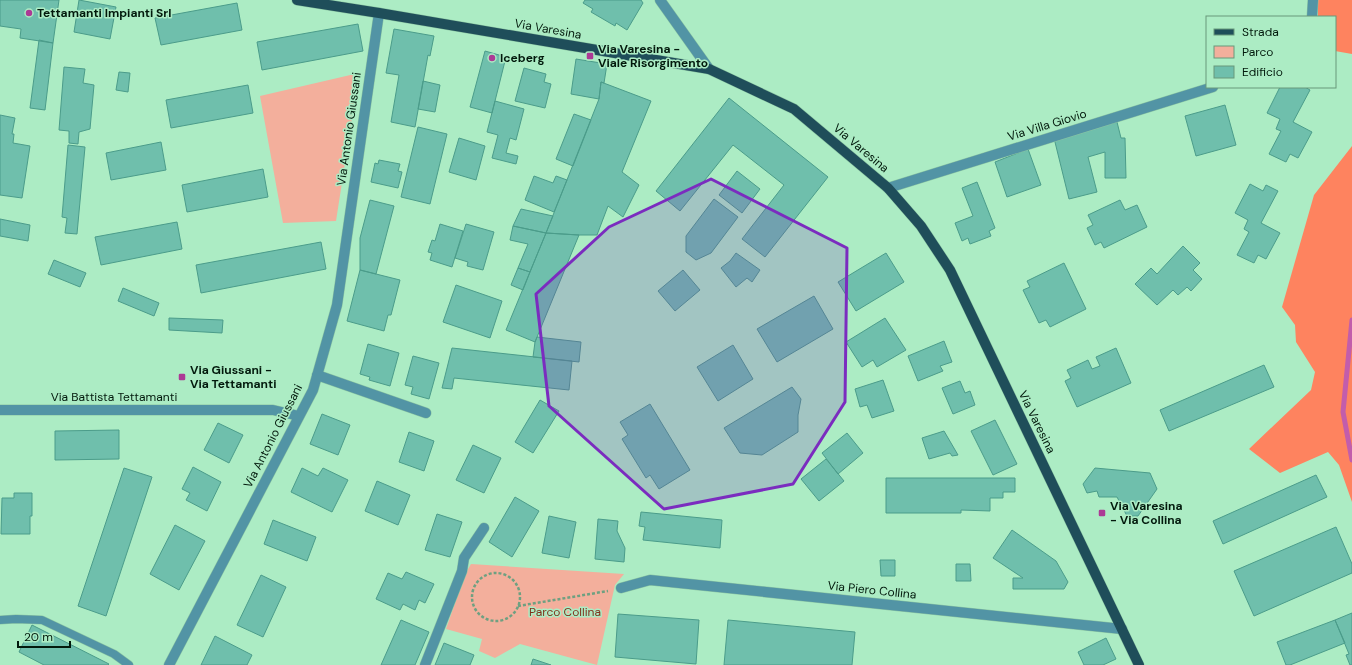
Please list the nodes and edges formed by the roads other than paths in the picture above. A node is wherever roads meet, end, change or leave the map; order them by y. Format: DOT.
graph roads {
  1 [pos="298,0"];
  2 [pos="660,0"];
  3 [pos="1313,0"];
  4 [pos="379,12"];
  5 [pos="1312,16"];
  6 [pos="709,69"];
  7 [pos="1210,88"];
  8 [pos="888,188"];
  9 [pos="317,375"];
  10 [pos="0,410"];
  11 [pos="426,413"];
  12 [pos="299,416"];
  13 [pos="484,528"];
  14 [pos="621,588"];
  15 [pos="0,620"];
  16 [pos="1122,629"];
  17 [pos="128,665"];
  18 [pos="169,665"];
  19 [pos="425,665"];
  20 [pos="1139,665"];
  1 -- 4 [label="main road, Via Varesina"];
  2 -- 6 [label="street"];
  3 -- 5 [label="street"];
  4 -- 6 [label="main road, Via Varesina"];
  4 -- 9 [label="street, Via Antonio Giussani"];
  6 -- 8 [label="main road, Via Varesina"];
  7 -- 8 [label="street, Via Villa Giovio"];
  8 -- 16 [label="main road, Via Varesina"];
  9 -- 11 [label="street"];
  9 -- 12 [label="street, Via Antonio Giussani"];
  10 -- 12 [label="street, Via Battista Tettamanti"];
  12 -- 18 [label="street, Via Antonio Giussani"];
  13 -- 19 [label="street"];
  14 -- 16 [label="street, Via Piero Collina"];
  15 -- 17 [label="lane"];
  16 -- 20 [label="main road, Via Varesina"];
}
